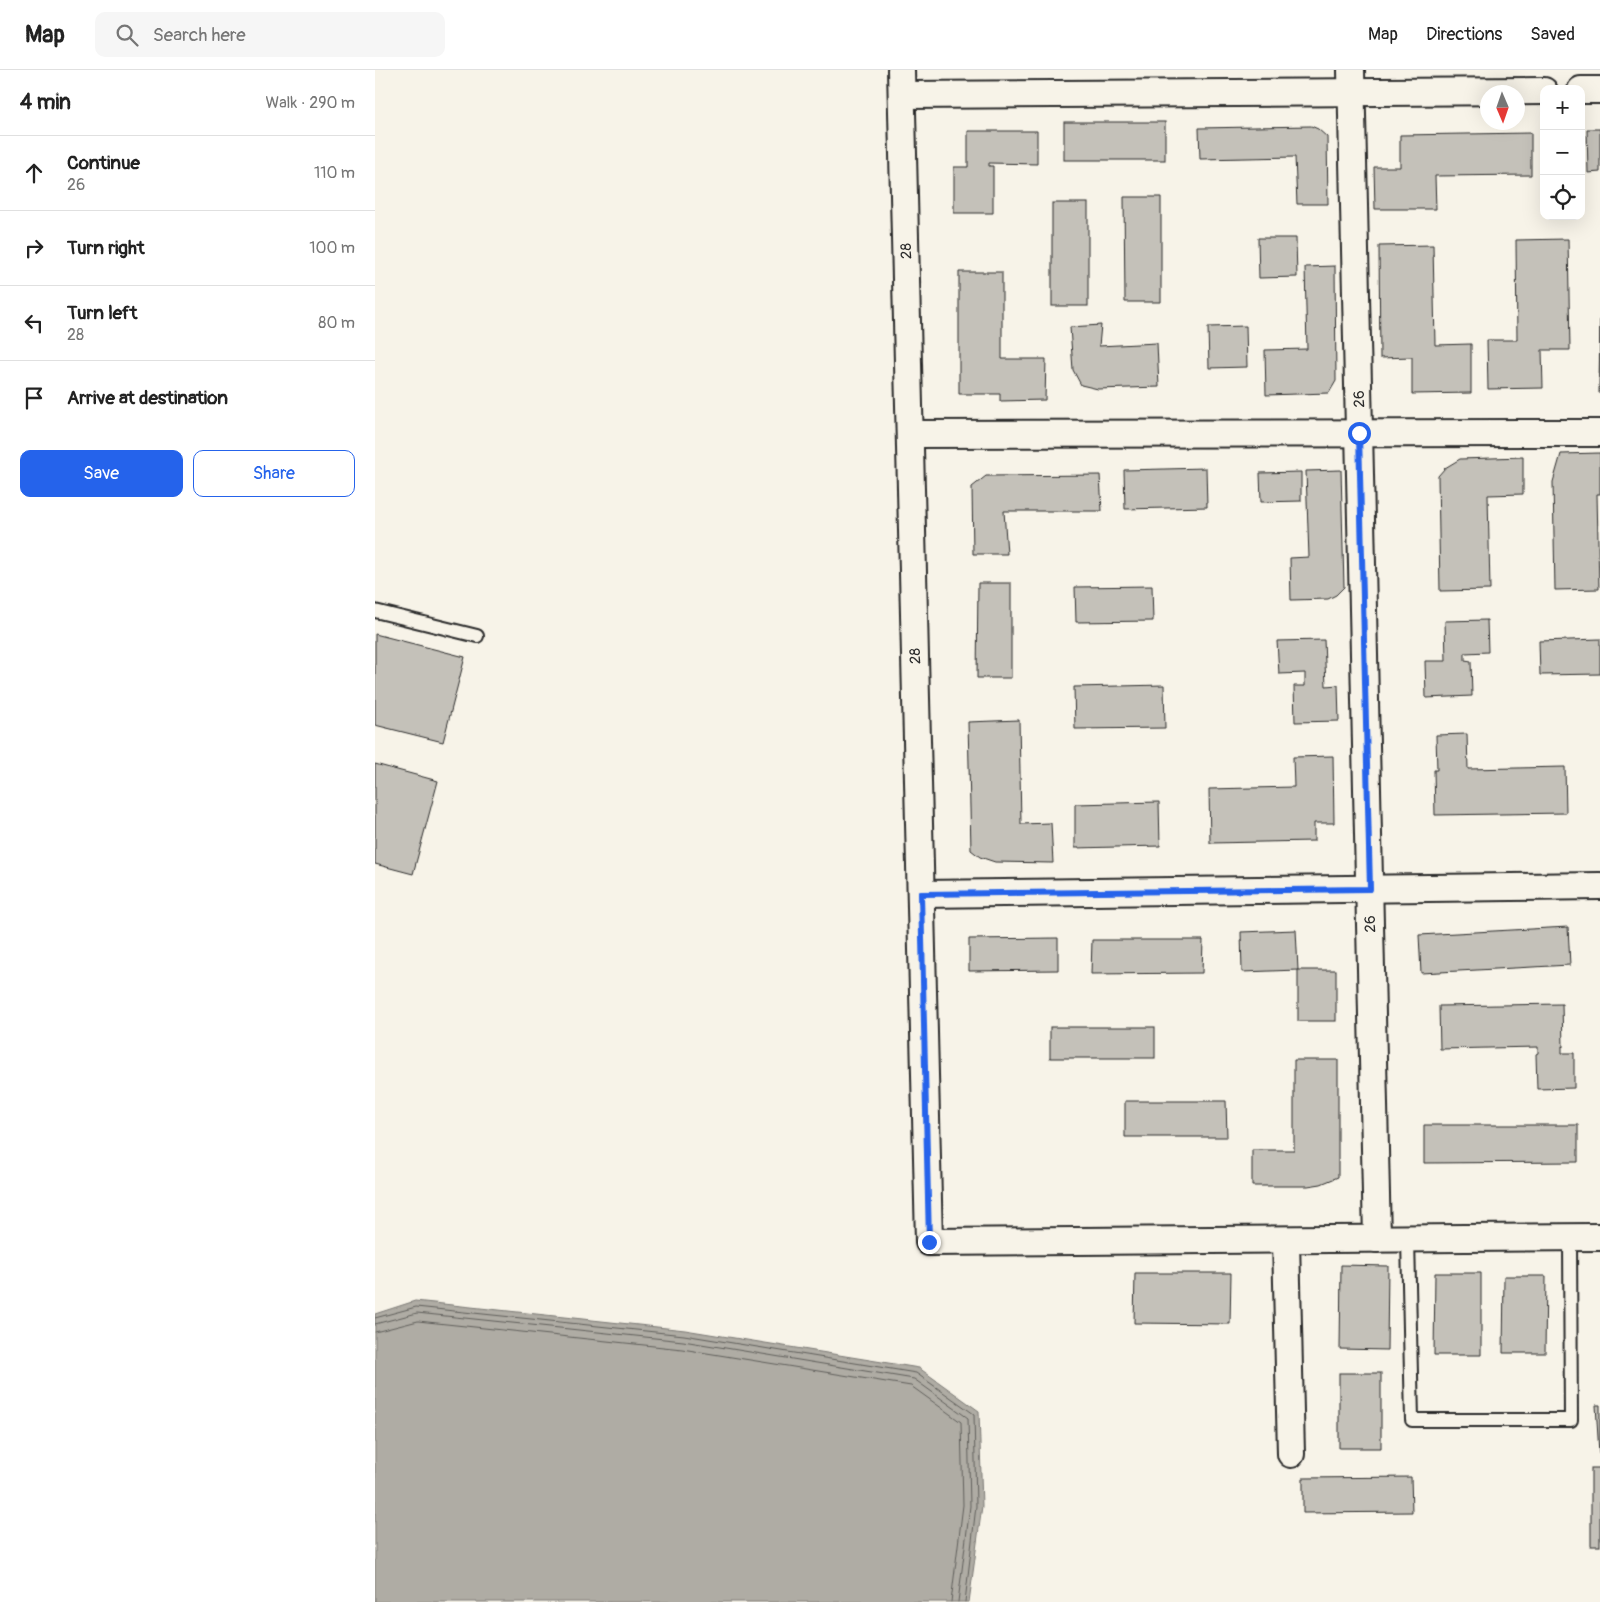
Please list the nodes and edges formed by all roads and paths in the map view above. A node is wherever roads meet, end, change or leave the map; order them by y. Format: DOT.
graph roads {
  1 [pos="1352,81"];
  2 [pos="901,82"];
  3 [pos="1585,90"];
  4 [pos="1600,90"];
  5 [pos="1540,91"];
  6 [pos="1359,433"];
  7 [pos="1600,433"];
  8 [pos="910,434"];
  9 [pos="375,611"];
  10 [pos="477,636"];
  11 [pos="1600,886"];
  12 [pos="1370,889"];
  13 [pos="921,894"];
  14 [pos="1570,1237"];
  15 [pos="1600,1237"];
  16 [pos="1377,1239"];
  17 [pos="1408,1239"];
  18 [pos="1286,1240"];
  19 [pos="1291,1454"];
  1 -- 2 [label="street"];
  1 -- 5 [label="street"];
  1 -- 6 [label="street, 26"];
  2 -- 8 [label="street, 28"];
  3 -- 4 [label="street"];
  6 -- 7 [label="street"];
  6 -- 8 [label="street"];
  6 -- 12 [label="street, 26"];
  8 -- 13 [label="street, 28"];
  9 -- 10 [label="lane"];
  11 -- 12 [label="street"];
  12 -- 13 [label="street"];
  12 -- 16 [label="street, 26"];
  13 -- 18 [label="street, 28"];
  14 -- 15 [label="street"];
  14 -- 17 [label="street"];
  14 -- 17 [label="lane"];
  16 -- 17 [label="street"];
  16 -- 18 [label="street"];
  18 -- 19 [label="street"];
}
